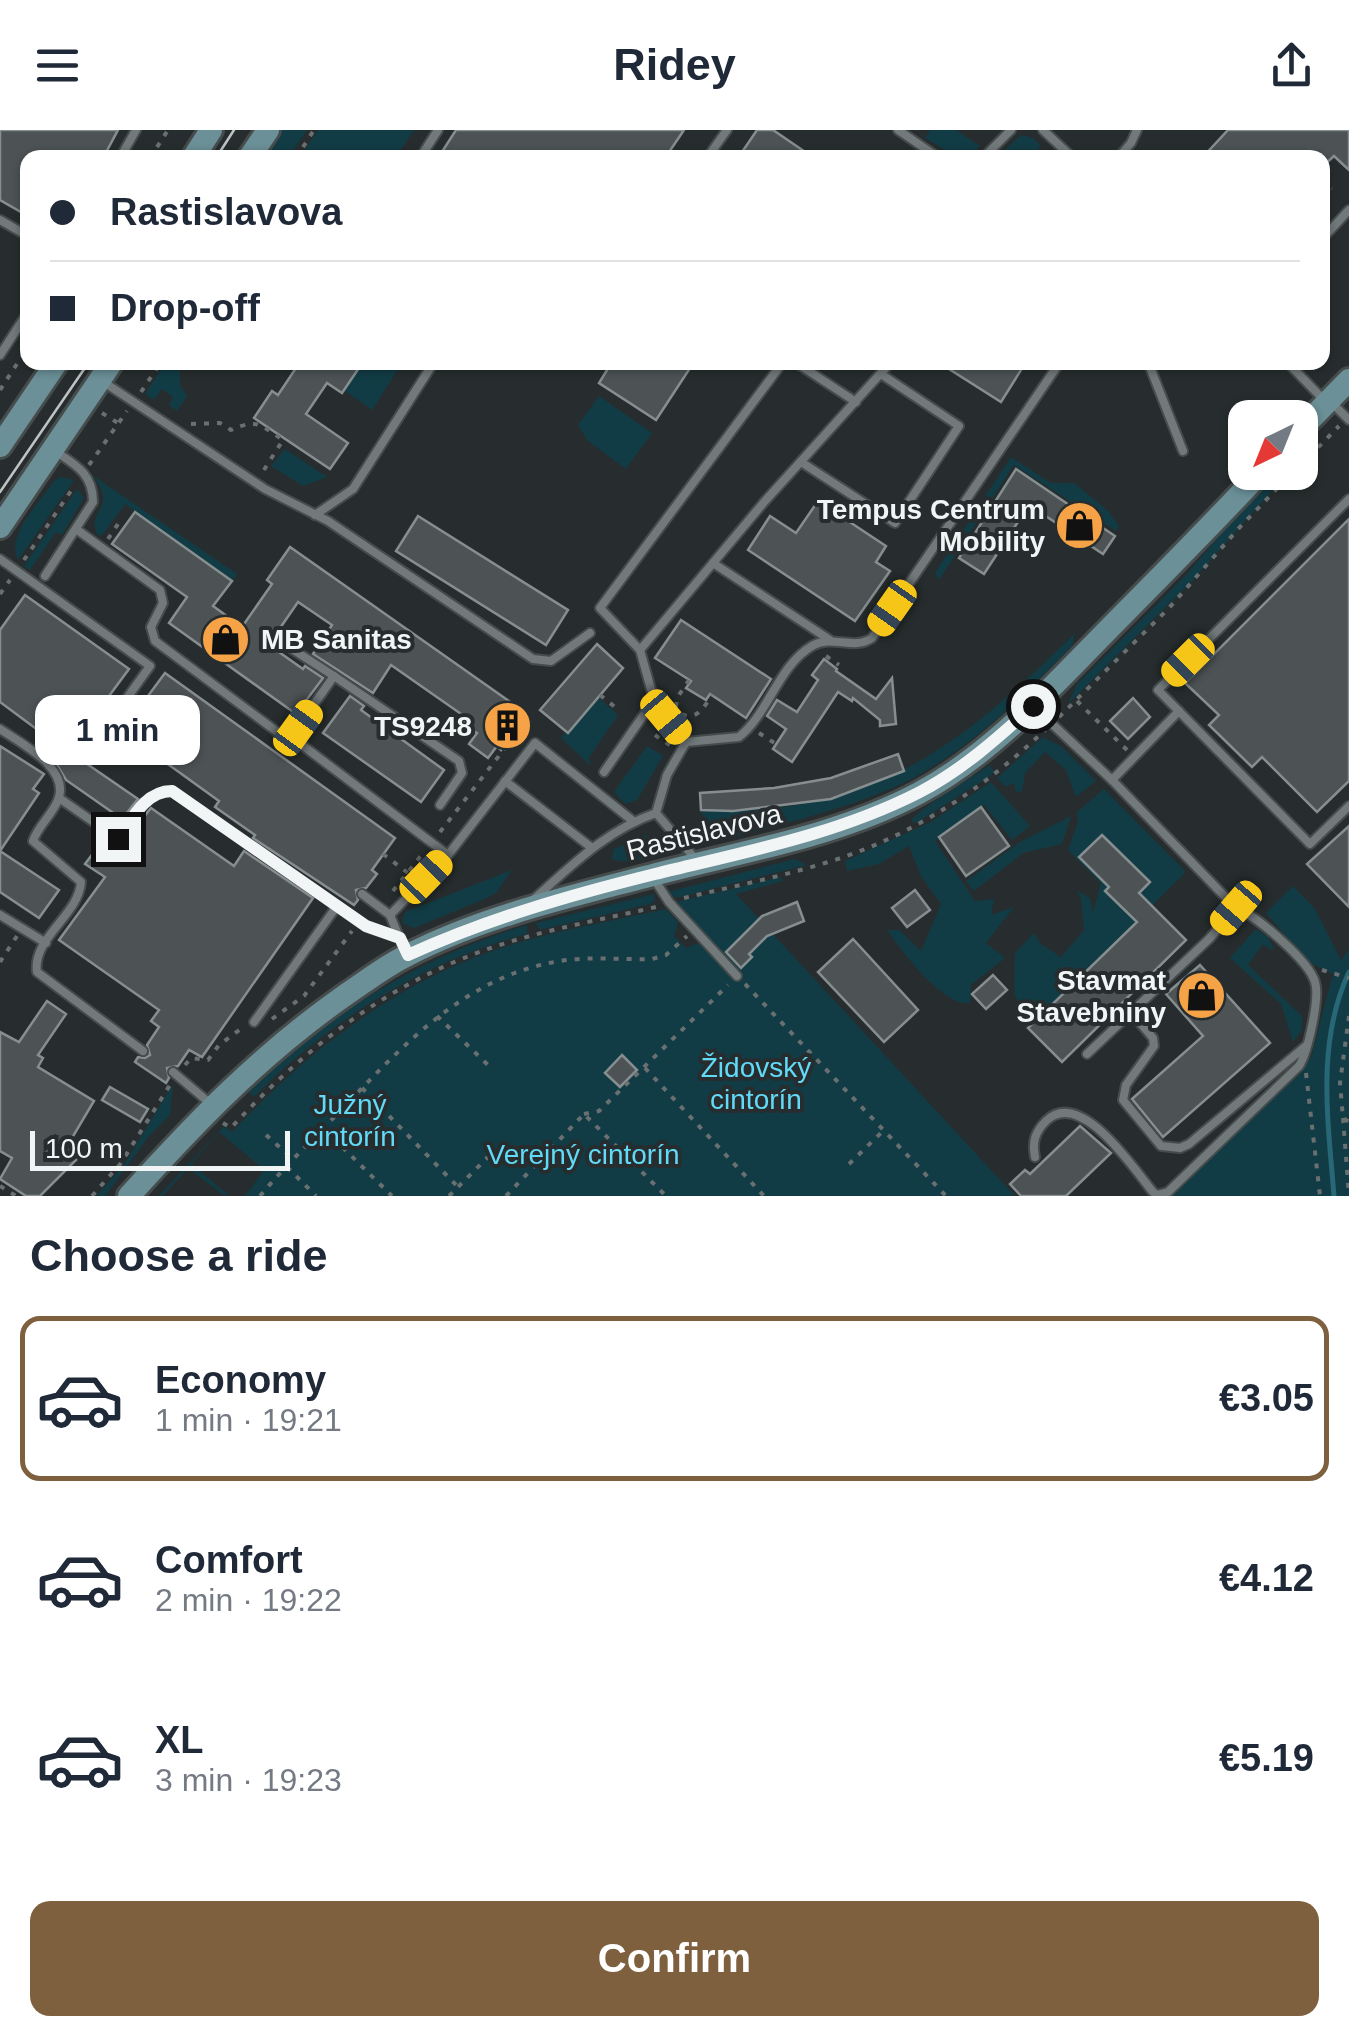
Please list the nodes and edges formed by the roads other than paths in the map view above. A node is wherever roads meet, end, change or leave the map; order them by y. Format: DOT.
graph roads {
  1 [pos="898,130"];
  2 [pos="1011,130"];
  3 [pos="1043,130"];
  4 [pos="1137,130"];
  5 [pos="1131,144"];
  6 [pos="927,150"];
  7 [pos="992,150"];
  8 [pos="1064,150"];
  9 [pos="1125,150"];
  10 [pos="1132,150"];
  11 [pos="1349,210"];
  12 [pos="1330,230"];
  13 [pos="20,324"];
  14 [pos="0,355"];
  15 [pos="52,370"];
  16 [pos="429,370"];
  17 [pos="777,370"];
  18 [pos="804,370"];
  19 [pos="885,370"];
  20 [pos="1055,370"];
  21 [pos="1151,370"];
  22 [pos="1295,370"];
  23 [pos="106,371"];
  24 [pos="881,374"];
  25 [pos="1349,380"];
  26 [pos="1328,401"];
  27 [pos="856,402"];
  28 [pos="1318,411"];
  29 [pos="1348,419"];
  30 [pos="0,446"];
  31 [pos="53,450"];
  32 [pos="1183,451"];
  33 [pos="800,462"];
  34 [pos="1243,490"];
  35 [pos="1349,499"];
  36 [pos="315,515"];
  37 [pos="0,527"];
  38 [pos="76,529"];
  39 [pos="0,559"];
  40 [pos="713,563"];
  41 [pos="45,576"];
  42 [pos="590,633"];
  43 [pos="275,638"];
  44 [pos="830,640"];
  45 [pos="640,650"];
  46 [pos="334,676"];
  47 [pos="654,700"];
  48 [pos="1033,706"];
  49 [pos="1179,712"];
  50 [pos="110,722"];
  51 [pos="0,729"];
  52 [pos="276,732"];
  53 [pos="686,742"];
  54 [pos="604,772"];
  55 [pos="1112,780"];
  56 [pos="505,782"];
  57 [pos="59,798"];
  58 [pos="440,805"];
  59 [pos="1349,806"];
  60 [pos="656,814"];
  61 [pos="633,821"];
  62 [pos="592,848"];
  63 [pos="448,854"];
  64 [pos="700,863"];
  65 [pos="651,875"];
  66 [pos="362,894"];
  67 [pos="337,906"];
  68 [pos="1236,908"];
  69 [pos="522,910"];
  70 [pos="0,915"];
  71 [pos="390,915"];
  72 [pos="46,943"];
  73 [pos="404,946"];
  74 [pos="737,976"];
  75 [pos="1131,1012"];
  76 [pos="254,1022"];
  77 [pos="1308,1045"];
  78 [pos="143,1050"];
  79 [pos="1087,1054"];
  80 [pos="173,1072"];
  81 [pos="212,1105"];
  82 [pos="1036,1157"];
  83 [pos="128,1196"];
  1 -- 6 [label="lane"];
  2 -- 7 [label="lane"];
  3 -- 8 [label="lane"];
  4 -- 5 [label="lane"];
  5 -- 9 [label="lane"];
  5 -- 10 [label="lane"];
  11 -- 12 [label="lane"];
  13 -- 14 [label="lane"];
  15 -- 30 [label="street"];
  16 -- 36 [label="lane"];
  17 -- 45 [label="lane"];
  18 -- 27 [label="lane"];
  19 -- 24 [label="lane"];
  20 -- 44 [label="lane"];
  21 -- 32 [label="lane"];
  22 -- 26 [label="lane"];
  23 -- 31 [label="street"];
  23 -- 36 [label="lane"];
  24 -- 27 [label="lane"];
  24 -- 33 [label="lane"];
  25 -- 26 [label="street"];
  26 -- 28 [label="street"];
  26 -- 29 [label="lane"];
  27 -- 33 [label="lane"];
  31 -- 37 [label="street"];
  31 -- 38 [label="lane"];
  33 -- 40 [label="lane"];
  34 -- 48 [label="street, Rastislavova"];
  35 -- 49 [label="lane"];
  36 -- 42 [label="lane"];
  38 -- 41 [label="lane"];
  38 -- 52 [label="lane"];
  39 -- 50 [label="lane"];
  40 -- 44 [label="lane"];
  40 -- 45 [label="lane"];
  43 -- 46 [label="lane"];
  44 -- 53 [label="lane"];
  45 -- 47 [label="lane"];
  46 -- 58 [label="lane"];
  46 -- 63 [label="lane"];
  47 -- 53 [label="lane"];
  47 -- 54 [label="lane"];
  48 -- 55 [label="lane"];
  48 -- 64 [label="street, Rastislavova"];
  49 -- 55 [label="lane"];
  49 -- 59 [label="lane"];
  51 -- 57 [label="lane"];
  53 -- 60 [label="lane"];
  55 -- 68 [label="lane"];
  56 -- 61 [label="lane"];
  56 -- 62 [label="lane"];
  56 -- 63 [label="lane"];
  57 -- 67 [label="lane"];
  57 -- 72 [label="lane"];
  60 -- 61 [label="lane"];
  60 -- 64 [label="lane"];
  61 -- 62 [label="lane"];
  62 -- 69 [label="lane"];
  63 -- 71 [label="lane"];
  64 -- 65 [label="street, Rastislavova"];
  65 -- 69 [label="street, Rastislavova"];
  65 -- 74 [label="lane"];
  66 -- 71 [label="lane"];
  67 -- 73 [label="lane"];
  67 -- 76 [label="lane"];
  68 -- 75 [label="lane"];
  68 -- 77 [label="lane"];
  69 -- 73 [label="street, Rastislavova"];
  70 -- 72 [label="lane"];
  71 -- 73 [label="lane"];
  72 -- 78 [label="lane"];
  73 -- 81 [label="street, Rastislavova"];
  75 -- 77 [label="lane"];
  75 -- 79 [label="lane"];
  77 -- 82 [label="lane"];
  80 -- 81 [label="lane"];
  81 -- 83 [label="street, Rastislavova"];
}
